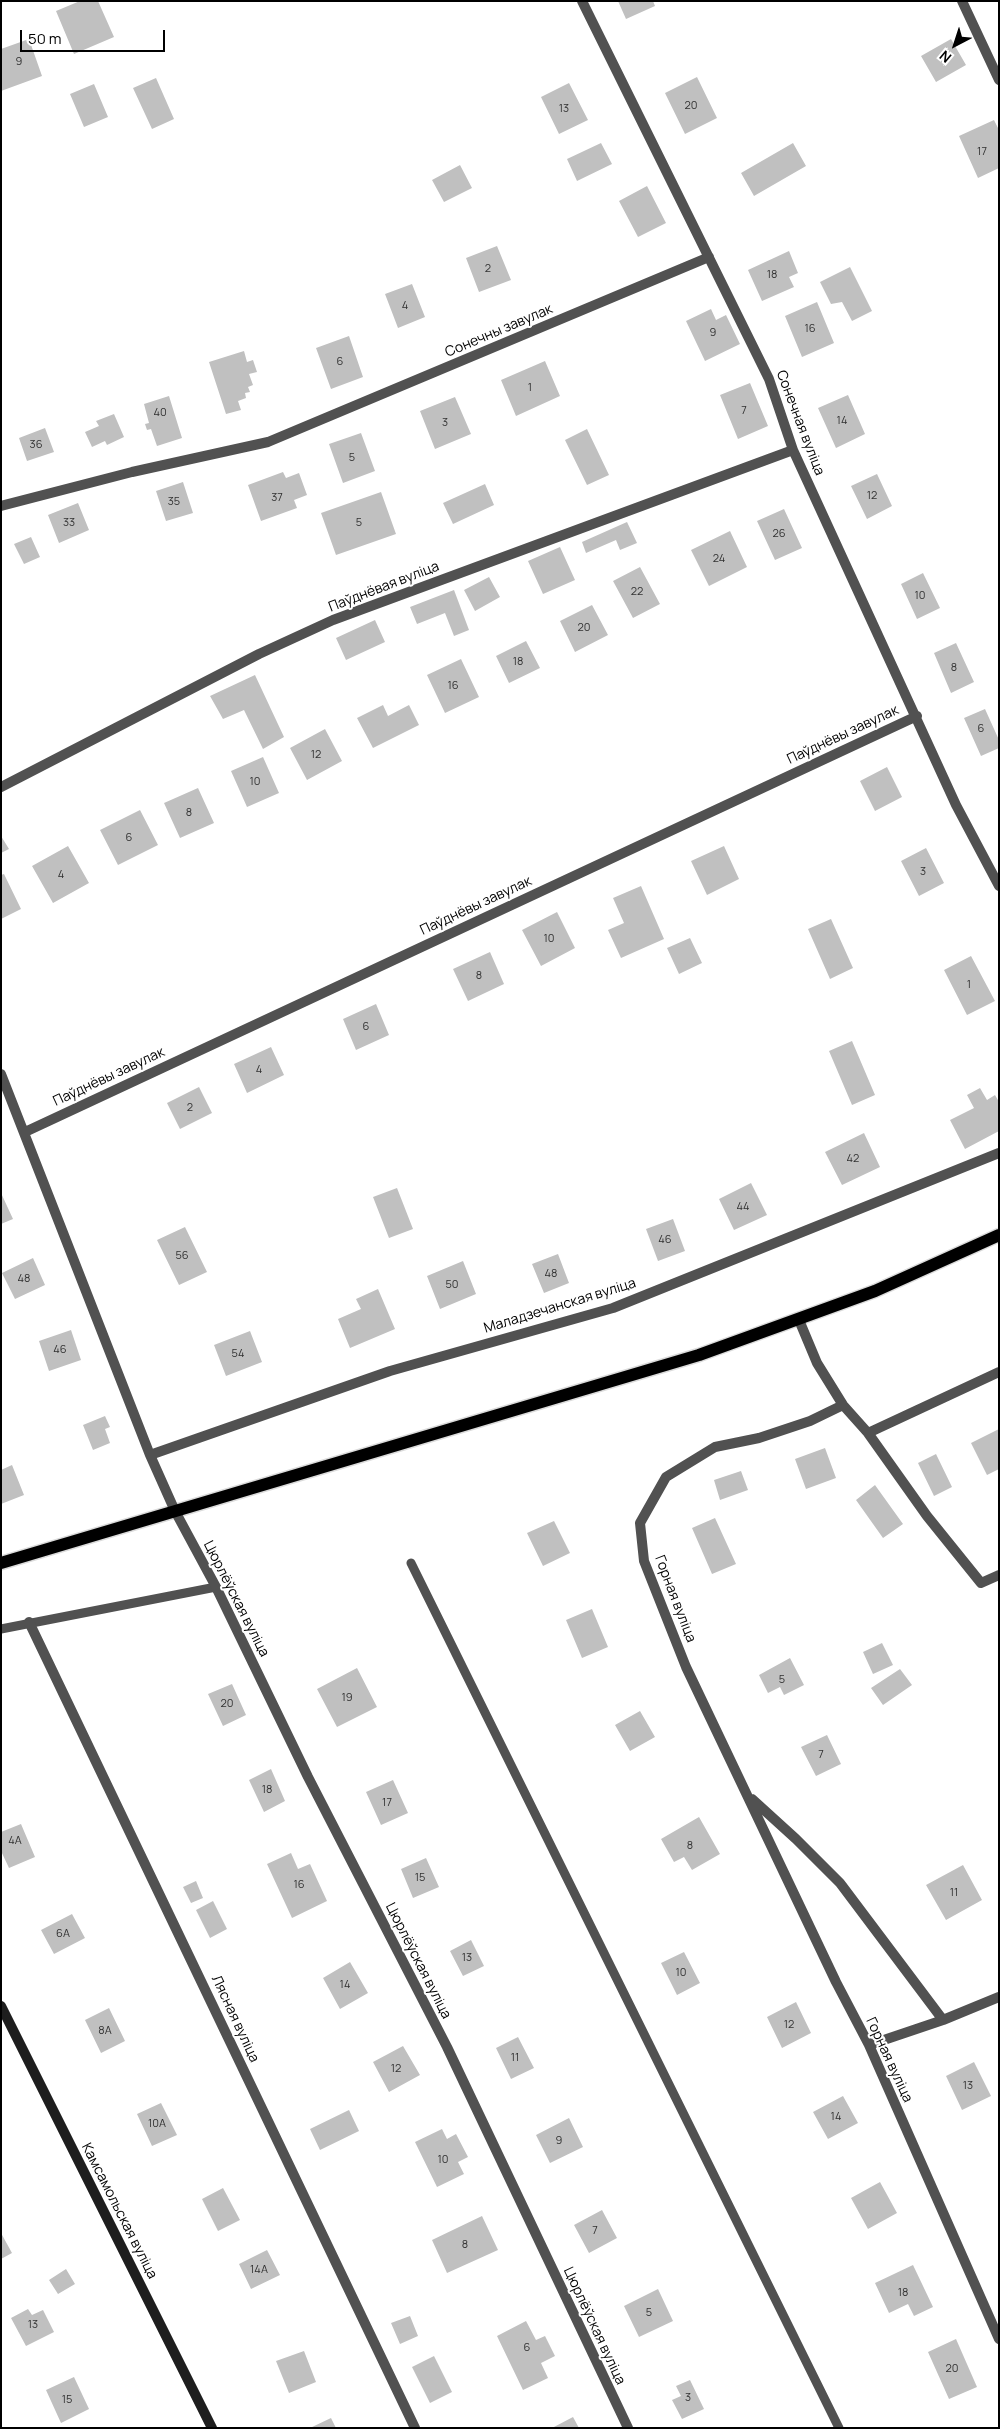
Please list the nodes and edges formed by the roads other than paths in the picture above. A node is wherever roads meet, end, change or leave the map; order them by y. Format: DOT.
graph roads {
  1 [pos="582,1"];
  2 [pos="962,1"];
  3 [pos="999,80"];
  4 [pos="709,258"];
  5 [pos="793,450"];
  6 [pos="1,506"];
  7 [pos="917,716"];
  8 [pos="1,787"];
  9 [pos="999,886"];
  10 [pos="1,1074"];
  11 [pos="25,1132"];
  12 [pos="999,1153"];
  13 [pos="999,1235"];
  14 [pos="799,1320"];
  15 [pos="999,1372"];
  16 [pos="843,1406"];
  17 [pos="868,1433"];
  18 [pos="150,1455"];
  19 [pos="176,1511"];
  20 [pos="1,1563"];
  21 [pos="411,1563"];
  22 [pos="999,1575"];
  23 [pos="216,1587"];
  24 [pos="29,1622"];
  25 [pos="1,1629"];
  26 [pos="748,1795"];
  27 [pos="999,1997"];
  28 [pos="1,2006"];
  29 [pos="943,2020"];
  30 [pos="869,2045"];
  31 [pos="999,2339"];
  32 [pos="212,2428"];
  33 [pos="415,2428"];
  34 [pos="628,2428"];
  35 [pos="839,2428"];
  1 -- 4 [label="street, Сонечная вуліца"];
  2 -- 3 [label="street"];
  4 -- 5 [label="street, Сонечная вуліца"];
  4 -- 6 [label="street, Сонечны завулак"];
  5 -- 7 [label="street, Сонечная вуліца"];
  5 -- 8 [label="street, Паўднёвая вуліца"];
  7 -- 9 [label="street, Сонечная вуліца"];
  7 -- 11 [label="street, Паўднёвы завулак"];
  10 -- 11 [label="street, Цюрлёўская вуліца"];
  11 -- 18 [label="street, Цюрлёўская вуліца"];
  12 -- 18 [label="street, Маладзечанская вуліца"];
  13 -- 14 [label="main road"];
  14 -- 16 [label="street"];
  14 -- 19 [label="main road"];
  15 -- 17 [label="street"];
  16 -- 17 [label="street"];
  16 -- 26 [label="street, Горная вуліца"];
  17 -- 22 [label="street"];
  18 -- 19 [label="street, Цюрлёўская вуліца"];
  19 -- 20 [label="main road"];
  19 -- 23 [label="street, Цюрлёўская вуліца"];
  21 -- 35 [label="lane"];
  23 -- 24 [label="lane"];
  23 -- 34 [label="street, Цюрлёўская вуліца"];
  24 -- 25 [label="lane"];
  24 -- 33 [label="street, Лясная вуліца"];
  26 -- 29 [label="street, Горная вуліца"];
  26 -- 30 [label="street, Горная вуліца"];
  27 -- 29 [label="street"];
  28 -- 32 [label="street, Камсамольская вуліца"];
  29 -- 30 [label="street"];
  30 -- 31 [label="street, Горная вуліца"];
}
